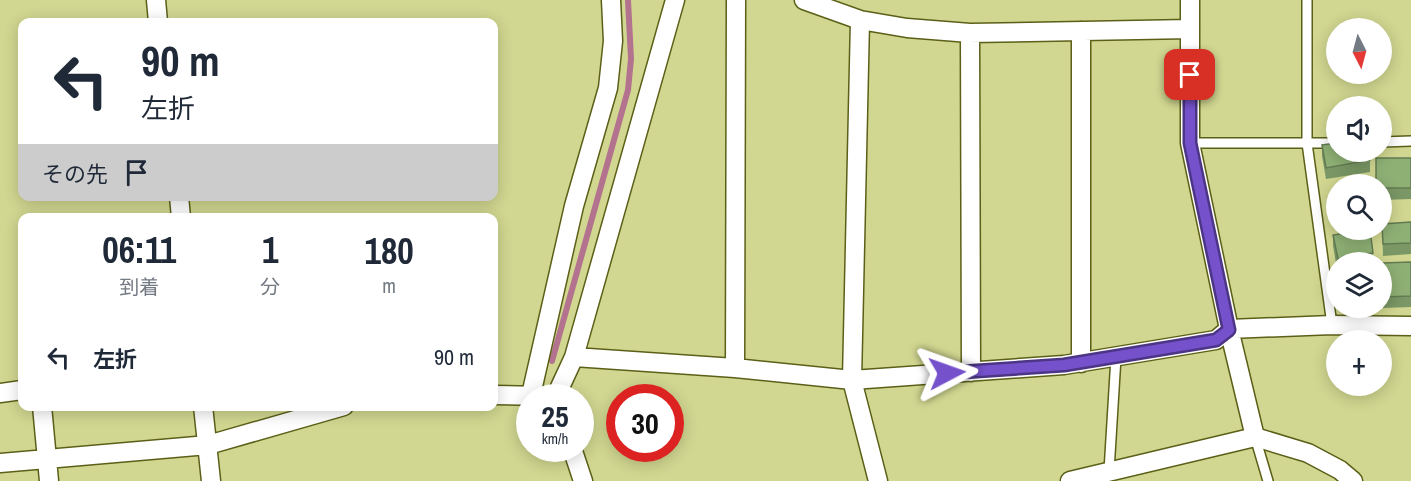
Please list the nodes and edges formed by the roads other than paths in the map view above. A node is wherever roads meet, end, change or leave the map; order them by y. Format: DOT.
graph roads {
  1 [pos="156,0"];
  2 [pos="611,0"];
  3 [pos="675,0"];
  4 [pos="736,0"];
  5 [pos="1190,0"];
  6 [pos="1307,0"];
  7 [pos="813,2"];
  8 [pos="158,18"];
  9 [pos="860,20"];
  10 [pos="1190,29"];
  11 [pos="1081,31"];
  12 [pos="970,33"];
  13 [pos="1411,141"];
  14 [pos="1326,142"];
  15 [pos="1392,142"];
  16 [pos="1190,143"];
  17 [pos="1307,143"];
  18 [pos="1332,325"];
  19 [pos="1411,326"];
  20 [pos="1229,330"];
  21 [pos="574,357"];
  22 [pos="1116,357"];
  23 [pos="1081,363"];
  24 [pos="735,368"];
  25 [pos="971,372"];
  26 [pos="852,380"];
  27 [pos="534,384"];
  28 [pos="560,384"];
  29 [pos="18,391"];
  30 [pos="0,393"];
  31 [pos="498,395"];
  32 [pos="516,395"];
  33 [pos="42,411"];
  34 [pos="204,411"];
  35 [pos="327,411"];
  36 [pos="1256,437"];
  37 [pos="208,445"];
  38 [pos="47,459"];
  39 [pos="577,462"];
  40 [pos="0,463"];
  41 [pos="1108,471"];
  42 [pos="1147,472"];
  43 [pos="49,481"];
  44 [pos="212,481"];
  45 [pos="583,481"];
  46 [pos="878,481"];
  47 [pos="1070,481"];
  48 [pos="1268,481"];
  49 [pos="1353,481"];
  1 -- 8 [label="street"];
  2 -- 27 [label="street"];
  3 -- 21 [label="street"];
  4 -- 24 [label="street"];
  5 -- 10 [label="street"];
  6 -- 17 [label="lane"];
  7 -- 9 [label="street"];
  9 -- 12 [label="street"];
  9 -- 26 [label="street"];
  10 -- 11 [label="street"];
  10 -- 16 [label="street"];
  11 -- 12 [label="street"];
  11 -- 23 [label="street"];
  12 -- 25 [label="street"];
  13 -- 15 [label="lane"];
  14 -- 17 [label="lane"];
  16 -- 17 [label="lane"];
  16 -- 20 [label="street"];
  17 -- 18 [label="lane"];
  18 -- 19 [label="street"];
  18 -- 20 [label="street"];
  20 -- 22 [label="street"];
  20 -- 36 [label="street"];
  21 -- 24 [label="street"];
  21 -- 28 [label="street"];
  22 -- 23 [label="street"];
  22 -- 41 [label="lane"];
  23 -- 25 [label="street"];
  24 -- 26 [label="street"];
  25 -- 26 [label="street"];
  26 -- 46 [label="street"];
  29 -- 30 [label="street"];
  31 -- 32 [label="street"];
  33 -- 38 [label="street"];
  34 -- 37 [label="street"];
  35 -- 37 [label="street"];
  36 -- 42 [label="street"];
  36 -- 48 [label="lane"];
  36 -- 49 [label="street"];
  37 -- 38 [label="street"];
  37 -- 44 [label="street"];
  38 -- 40 [label="street"];
  38 -- 43 [label="street"];
  39 -- 45 [label="street"];
  41 -- 42 [label="street"];
  41 -- 47 [label="street"];
}
